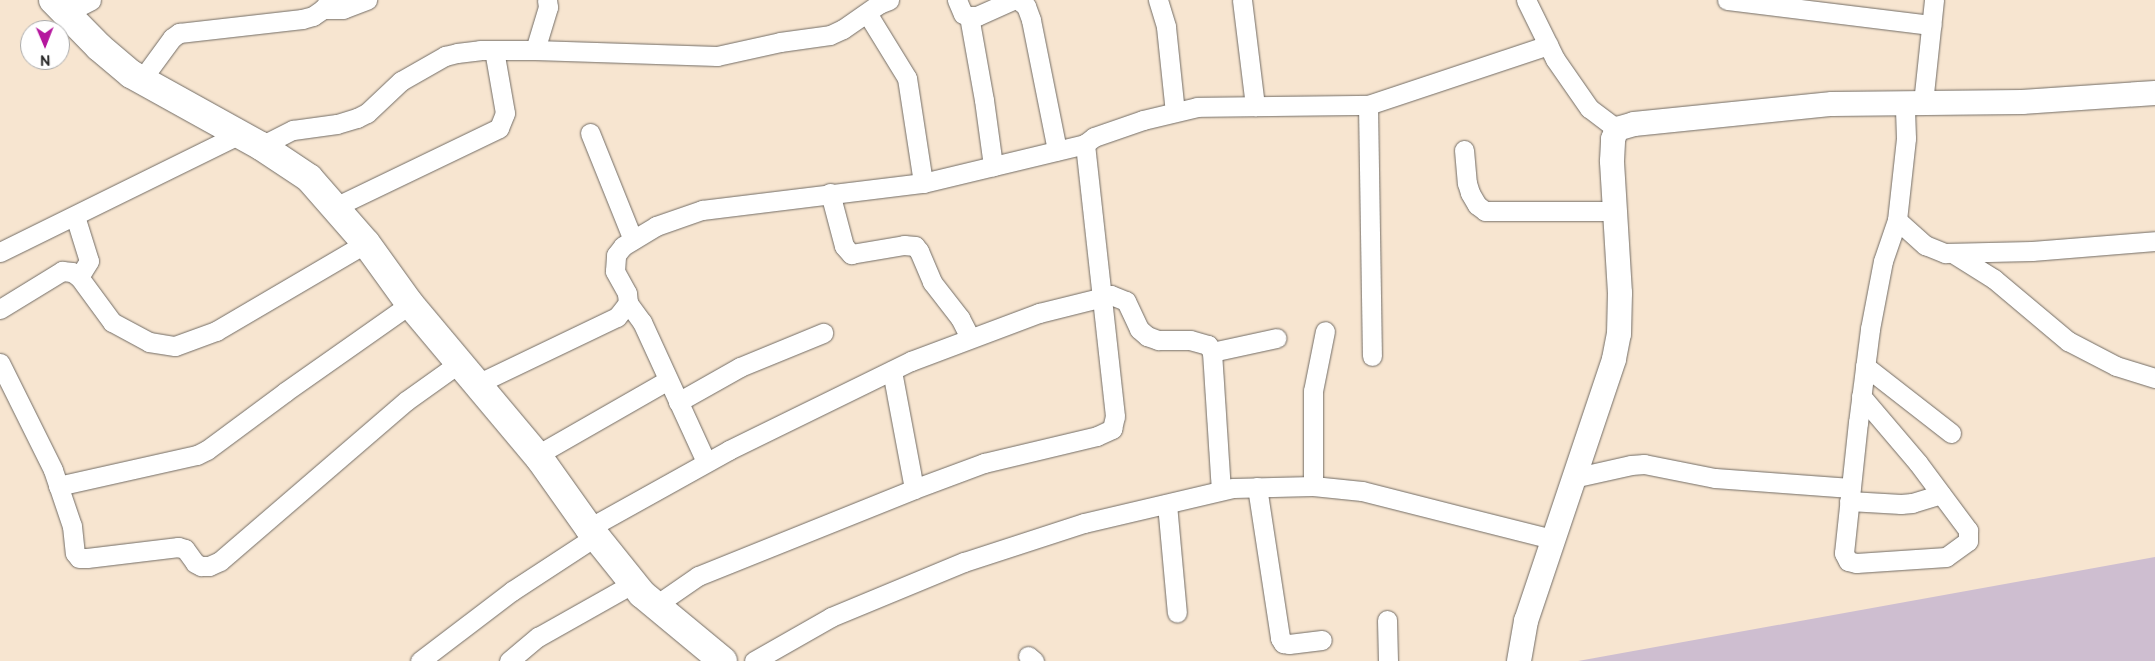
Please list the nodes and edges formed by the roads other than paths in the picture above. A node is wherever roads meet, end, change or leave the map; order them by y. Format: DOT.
graph roads {
  1 [pos="91,0"];
  2 [pos="367,0"];
  3 [pos="547,0"];
  4 [pos="889,0"];
  5 [pos="958,0"];
  6 [pos="1013,0"];
  7 [pos="1018,0"];
  8 [pos="1158,0"];
  9 [pos="1242,0"];
  10 [pos="1526,0"];
  11 [pos="1727,0"];
  12 [pos="1934,0"];
  13 [pos="326,5"];
  14 [pos="60,7"];
  15 [pos="867,13"];
  16 [pos="969,16"];
  17 [pos="1930,25"];
  18 [pos="1548,45"];
  19 [pos="494,50"];
  20 [pos="535,50"];
  21 [pos="142,79"];
  22 [pos="2155,93"];
  23 [pos="1914,104"];
  24 [pos="1368,105"];
  25 [pos="1256,106"];
  26 [pos="1175,112"];
  27 [pos="1617,129"];
  28 [pos="590,133"];
  29 [pos="251,140"];
  30 [pos="1085,144"];
  31 [pos="1057,150"];
  32 [pos="1464,150"];
  33 [pos="993,166"];
  34 [pos="923,183"];
  35 [pos="830,194"];
  36 [pos="335,207"];
  37 [pos="1614,211"];
  38 [pos="75,216"];
  39 [pos="1897,220"];
  40 [pos="634,240"];
  41 [pos="2155,241"];
  42 [pos="366,243"];
  43 [pos="0,252"];
  44 [pos="1954,254"];
  45 [pos="79,277"];
  46 [pos="1102,296"];
  47 [pos="628,303"];
  48 [pos="410,304"];
  49 [pos="0,309"];
  50 [pos="1325,331"];
  51 [pos="823,333"];
  52 [pos="970,338"];
  53 [pos="1277,338"];
  54 [pos="1212,352"];
  55 [pos="1372,356"];
  56 [pos="459,362"];
  57 [pos="0,363"];
  58 [pos="1865,366"];
  59 [pos="892,371"];
  60 [pos="2155,378"];
  61 [pos="668,380"];
  62 [pos="477,384"];
  63 [pos="1861,396"];
  64 [pos="678,402"];
  65 [pos="1951,433"];
  66 [pos="537,455"];
  67 [pos="706,462"];
  68 [pos="1573,478"];
  69 [pos="58,486"];
  70 [pos="1313,486"];
  71 [pos="1257,487"];
  72 [pos="914,489"];
  73 [pos="1222,490"];
  74 [pos="1850,494"];
  75 [pos="1941,494"];
  76 [pos="1167,504"];
  77 [pos="593,532"];
  78 [pos="1552,539"];
  79 [pos="634,583"];
  80 [pos="656,605"];
  81 [pos="1177,613"];
  82 [pos="1387,620"];
  83 [pos="1322,640"];
  84 [pos="420,661"];
  85 [pos="509,661"];
  86 [pos="723,661"];
  87 [pos="754,661"];
  88 [pos="1388,661"];
  89 [pos="1519,661"];
  1 -- 14 [label="street"];
  2 -- 13 [label="street"];
  3 -- 20 [label="street"];
  4 -- 15 [label="street"];
  5 -- 16 [label="street"];
  6 -- 16 [label="street"];
  7 -- 31 [label="street"];
  8 -- 26 [label="street"];
  9 -- 25 [label="street"];
  10 -- 18 [label="street"];
  11 -- 17 [label="street"];
  12 -- 17 [label="street"];
  13 -- 21 [label="street"];
  14 -- 21 [label="main road"];
  15 -- 20 [label="street"];
  15 -- 34 [label="street"];
  16 -- 33 [label="street"];
  17 -- 23 [label="street"];
  18 -- 24 [label="street"];
  18 -- 27 [label="street"];
  19 -- 20 [label="street"];
  19 -- 29 [label="street"];
  19 -- 36 [label="street"];
  21 -- 29 [label="main road"];
  22 -- 23 [label="street"];
  23 -- 27 [label="street"];
  23 -- 39 [label="street"];
  24 -- 25 [label="street"];
  24 -- 55 [label="street"];
  25 -- 26 [label="street"];
  26 -- 30 [label="street"];
  27 -- 37 [label="street"];
  28 -- 40 [label="street"];
  29 -- 36 [label="main road"];
  29 -- 38 [label="street"];
  30 -- 31 [label="street"];
  30 -- 46 [label="street"];
  31 -- 33 [label="street"];
  32 -- 37 [label="street"];
  33 -- 34 [label="street"];
  34 -- 35 [label="street"];
  35 -- 40 [label="street"];
  35 -- 52 [label="street"];
  36 -- 42 [label="main road"];
  37 -- 68 [label="street"];
  38 -- 43 [label="street"];
  38 -- 45 [label="street"];
  39 -- 44 [label="street"];
  39 -- 58 [label="street"];
  40 -- 47 [label="street"];
  41 -- 44 [label="street"];
  42 -- 45 [label="street"];
  42 -- 48 [label="main road"];
  44 -- 60 [label="street"];
  45 -- 49 [label="street"];
  46 -- 52 [label="street"];
  46 -- 54 [label="street"];
  46 -- 72 [label="street"];
  47 -- 61 [label="street"];
  47 -- 62 [label="street"];
  48 -- 56 [label="main road"];
  48 -- 69 [label="street"];
  50 -- 70 [label="street"];
  51 -- 64 [label="street"];
  52 -- 59 [label="street"];
  53 -- 54 [label="street"];
  54 -- 73 [label="street"];
  56 -- 62 [label="main road"];
  56 -- 69 [label="street"];
  57 -- 69 [label="street"];
  58 -- 63 [label="street"];
  58 -- 65 [label="street"];
  59 -- 67 [label="street"];
  59 -- 72 [label="street"];
  61 -- 64 [label="street"];
  61 -- 66 [label="street"];
  62 -- 66 [label="main road"];
  63 -- 74 [label="street"];
  63 -- 75 [label="street"];
  64 -- 67 [label="street"];
  66 -- 77 [label="main road"];
  67 -- 77 [label="street"];
  68 -- 74 [label="street"];
  68 -- 78 [label="street"];
  70 -- 71 [label="street"];
  70 -- 78 [label="street"];
  71 -- 73 [label="street"];
  71 -- 83 [label="street"];
  72 -- 80 [label="street"];
  73 -- 76 [label="street"];
  74 -- 75 [label="street"];
  74 -- 75 [label="street"];
  76 -- 81 [label="street"];
  76 -- 87 [label="street"];
  77 -- 79 [label="main road"];
  77 -- 84 [label="street"];
  78 -- 89 [label="street"];
  79 -- 80 [label="main road"];
  79 -- 85 [label="street"];
  80 -- 86 [label="main road"];
  82 -- 88 [label="street"];
}
